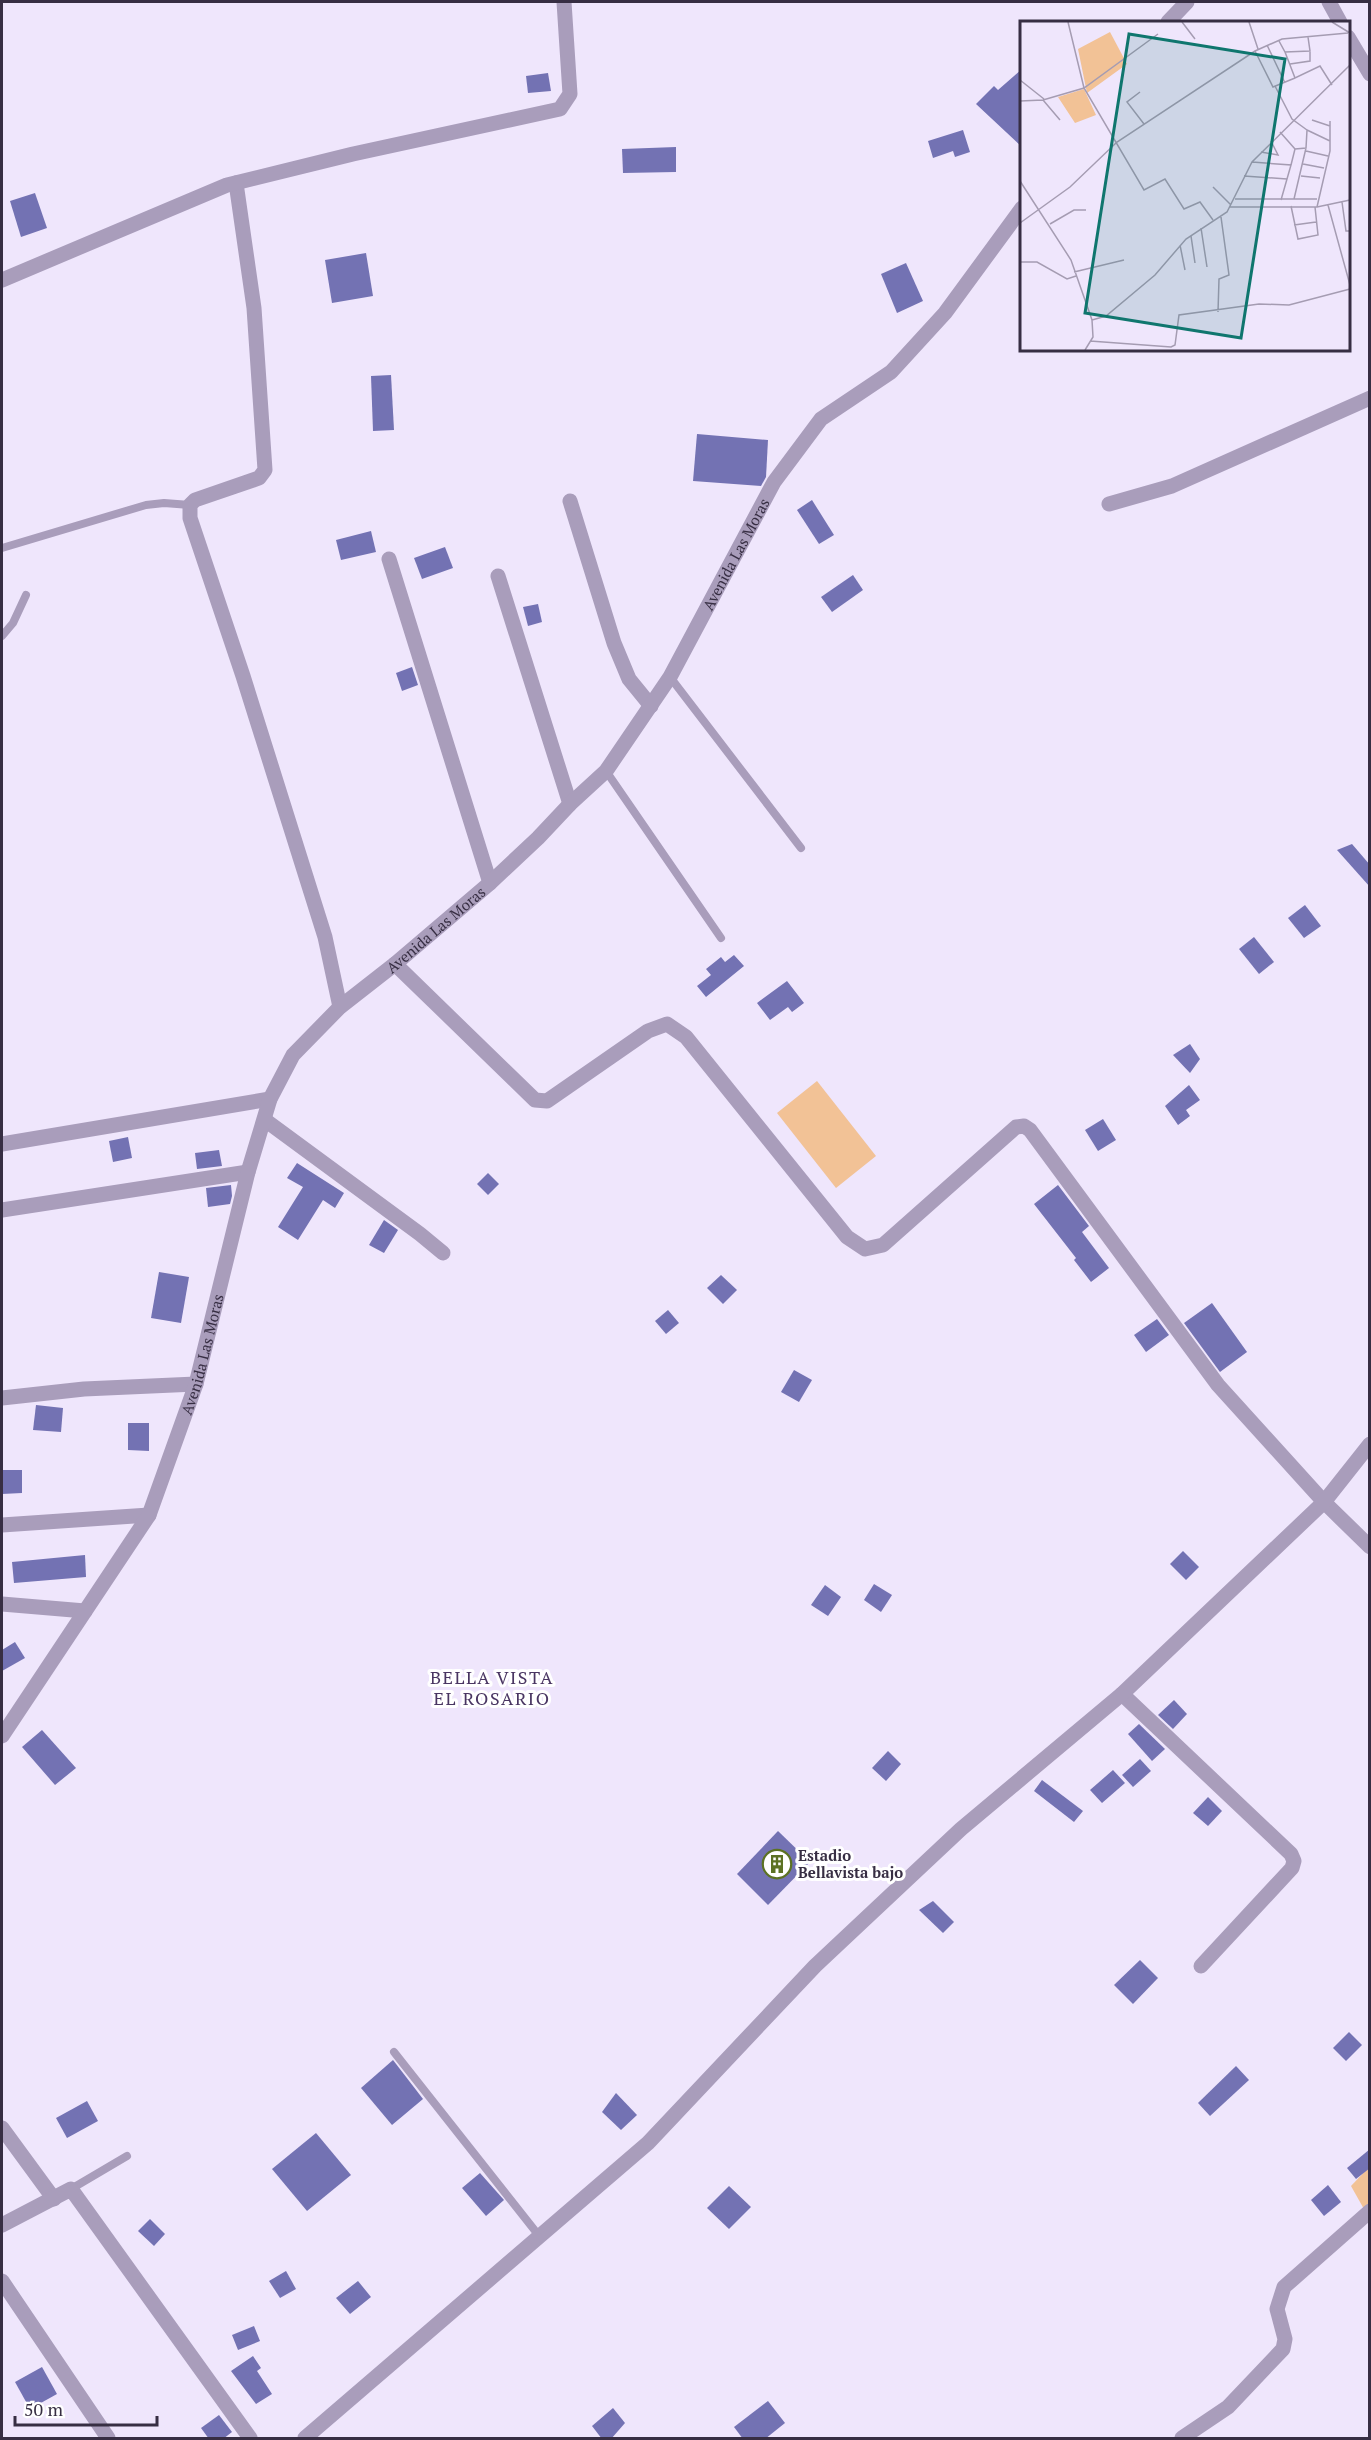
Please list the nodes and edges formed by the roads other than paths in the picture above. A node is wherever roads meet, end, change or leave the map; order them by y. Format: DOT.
graph roads {
  1 [pos="564,2"];
  2 [pos="1187,2"];
  3 [pos="1329,2"];
  4 [pos="1169,21"];
  5 [pos="1339,21"];
  6 [pos="1350,40"];
  7 [pos="1370,74"];
  8 [pos="236,183"];
  9 [pos="1020,211"];
  10 [pos="2,280"];
  11 [pos="1370,398"];
  12 [pos="570,501"];
  13 [pos="1109,504"];
  14 [pos="190,506"];
  15 [pos="2,548"];
  16 [pos="389,559"];
  17 [pos="498,576"];
  18 [pos="26,595"];
  19 [pos="2,636"];
  20 [pos="670,677"];
  21 [pos="651,705"];
  22 [pos="606,771"];
  23 [pos="570,804"];
  24 [pos="801,848"];
  25 [pos="490,883"];
  26 [pos="721,938"];
  27 [pos="395,964"];
  28 [pos="340,1007"];
  29 [pos="270,1099"];
  30 [pos="265,1120"];
  31 [pos="2,1144"];
  32 [pos="248,1172"];
  33 [pos="2,1210"];
  34 [pos="443,1253"];
  35 [pos="196,1384"];
  36 [pos="2,1398"];
  37 [pos="1370,1444"];
  38 [pos="1324,1502"];
  39 [pos="149,1515"];
  40 [pos="2,1525"];
  41 [pos="1370,1547"];
  42 [pos="2,1604"];
  43 [pos="85,1611"];
  44 [pos="1122,1694"];
  45 [pos="4,1724"];
  46 [pos="1201,1966"];
  47 [pos="394,2052"];
  48 [pos="2,2128"];
  49 [pos="127,2156"];
  50 [pos="71,2189"];
  51 [pos="54,2199"];
  52 [pos="1370,2211"];
  53 [pos="2,2225"];
  54 [pos="540,2237"];
  55 [pos="2,2281"];
  56 [pos="108,2439"];
  57 [pos="250,2439"];
  58 [pos="305,2439"];
  59 [pos="1182,2439"];
  1 -- 8 [label="street"];
  2 -- 4 [label="street"];
  3 -- 5 [label="street"];
  6 -- 7 [label="street"];
  8 -- 10 [label="street"];
  8 -- 14 [label="street"];
  9 -- 20 [label="street, Avenida Las Moras"];
  11 -- 13 [label="street"];
  12 -- 21 [label="street"];
  14 -- 15 [label="lane"];
  14 -- 28 [label="street"];
  16 -- 25 [label="street"];
  17 -- 23 [label="street"];
  18 -- 19 [label="lane"];
  20 -- 21 [label="street, Avenida Las Moras"];
  20 -- 24 [label="lane"];
  21 -- 22 [label="street, Avenida Las Moras"];
  22 -- 23 [label="street, Avenida Las Moras"];
  22 -- 26 [label="lane"];
  23 -- 25 [label="street, Avenida Las Moras"];
  25 -- 27 [label="street, Avenida Las Moras"];
  27 -- 28 [label="street, Avenida Las Moras"];
  27 -- 38 [label="street"];
  28 -- 29 [label="street, Avenida Las Moras"];
  29 -- 30 [label="street, Avenida Las Moras"];
  29 -- 31 [label="street"];
  30 -- 32 [label="street, Avenida Las Moras"];
  30 -- 34 [label="street"];
  32 -- 33 [label="street"];
  32 -- 35 [label="street, Avenida Las Moras"];
  35 -- 36 [label="street"];
  35 -- 39 [label="street, Avenida Las Moras"];
  37 -- 38 [label="street"];
  38 -- 41 [label="street"];
  38 -- 44 [label="street"];
  39 -- 40 [label="street"];
  39 -- 43 [label="street, Avenida Las Moras"];
  42 -- 43 [label="street"];
  43 -- 45 [label="street, Avenida Las Moras"];
  44 -- 46 [label="street"];
  44 -- 54 [label="street"];
  47 -- 54 [label="lane"];
  48 -- 51 [label="street"];
  49 -- 50 [label="lane"];
  50 -- 51 [label="street"];
  50 -- 57 [label="street"];
  51 -- 53 [label="street"];
  52 -- 59 [label="street"];
  54 -- 58 [label="street"];
  55 -- 56 [label="street"];
}
